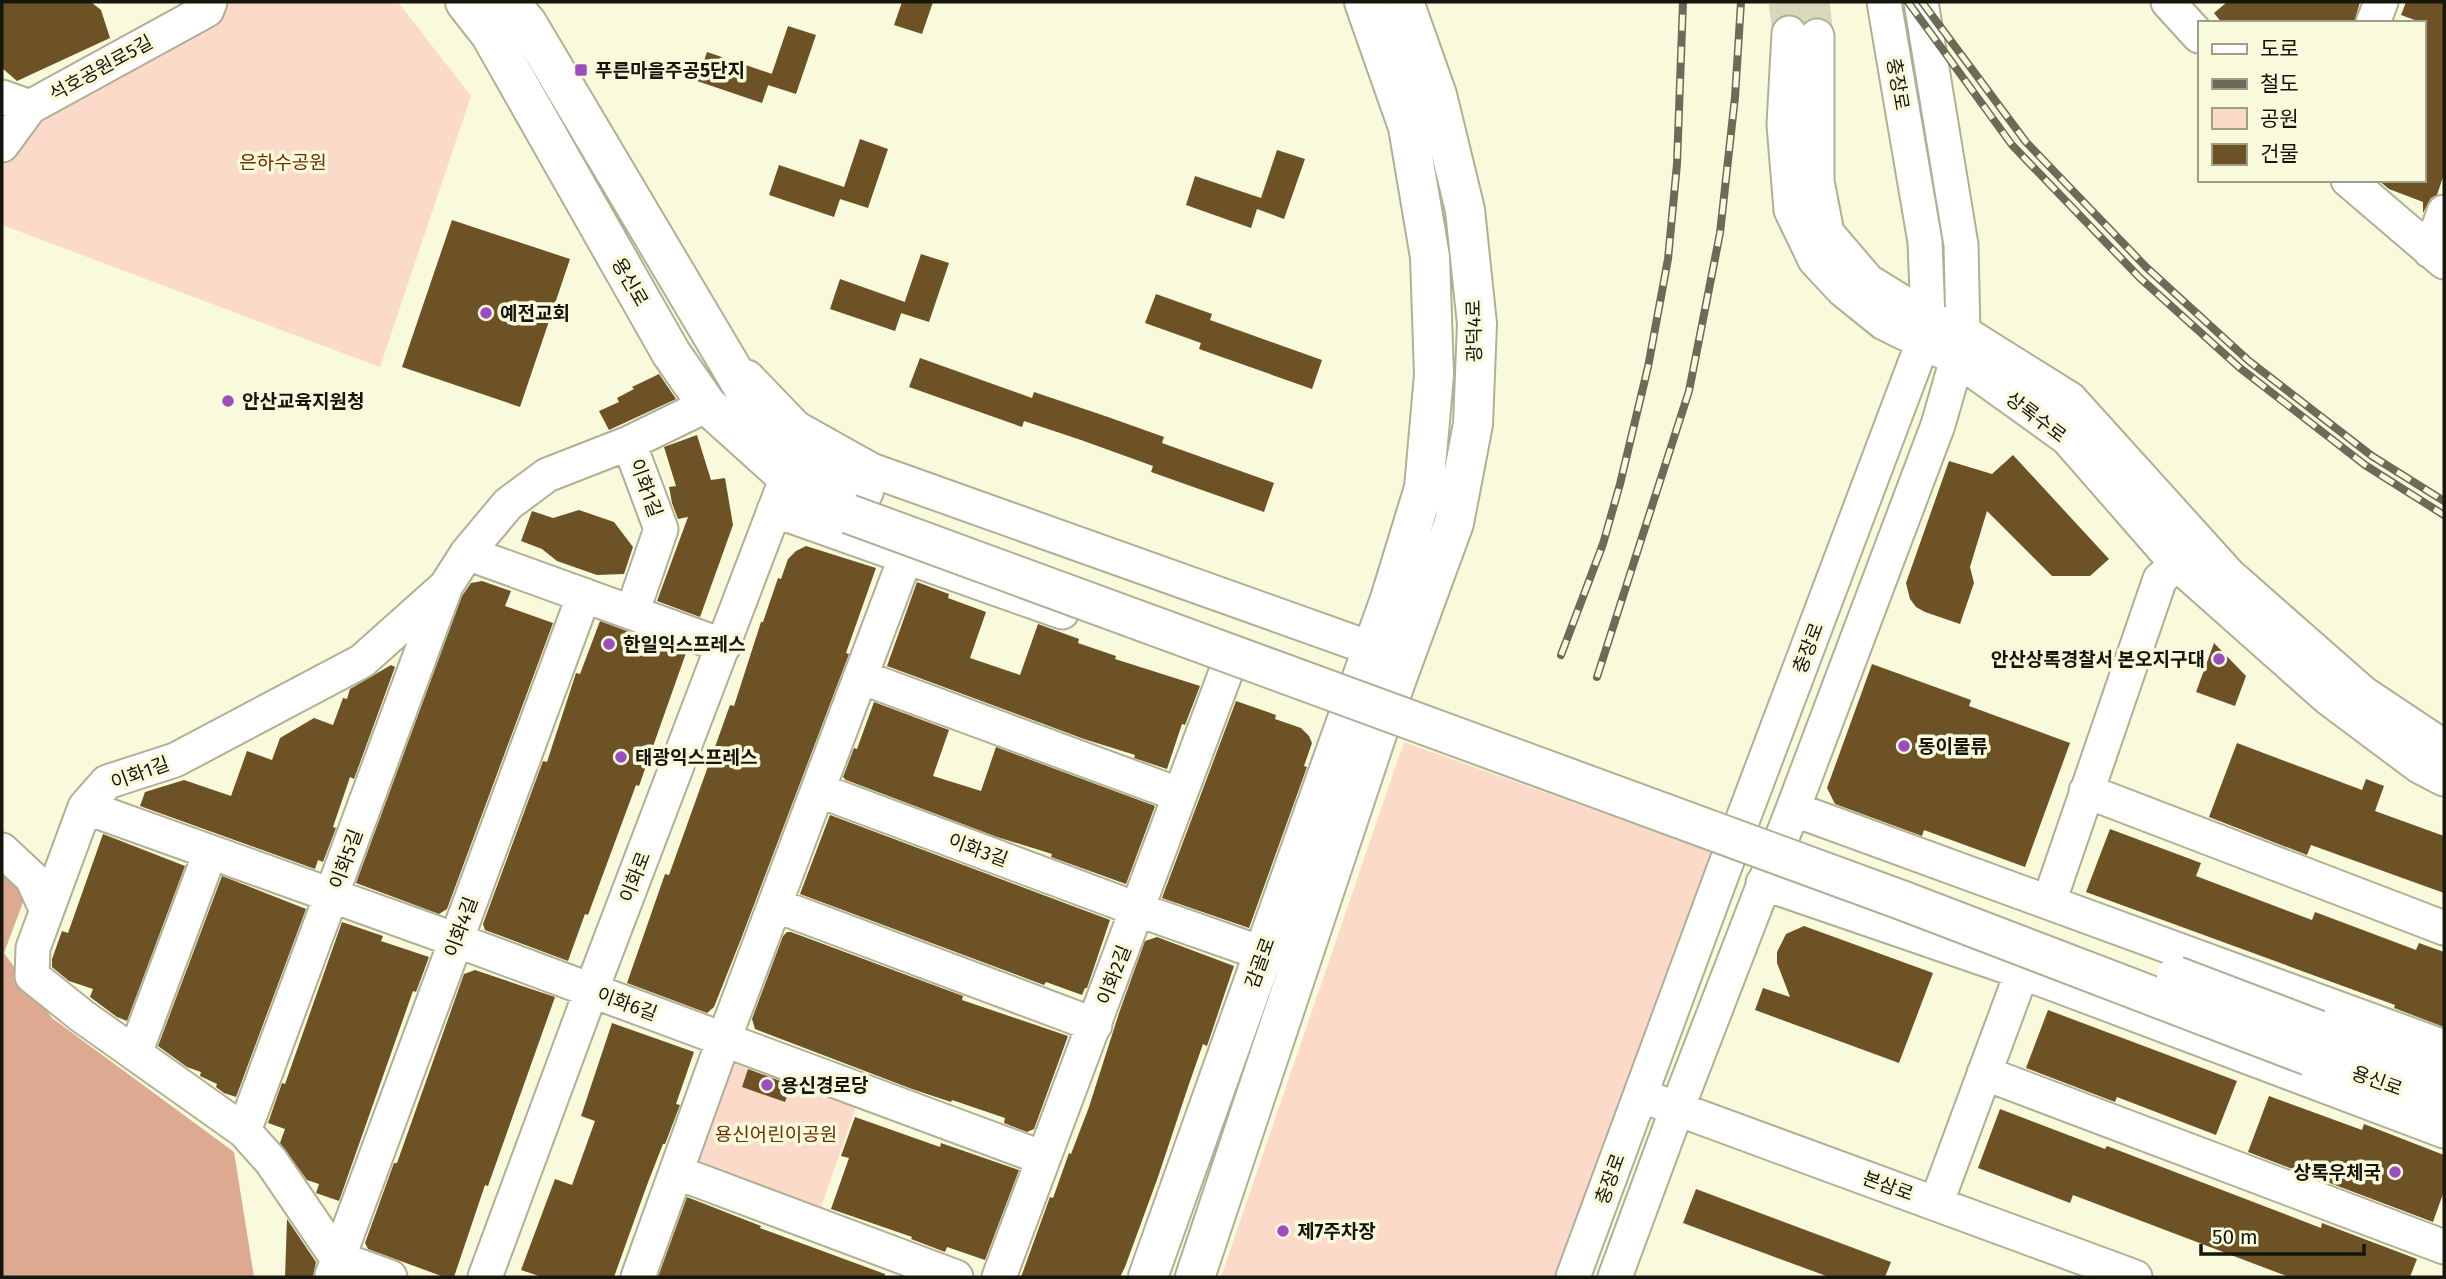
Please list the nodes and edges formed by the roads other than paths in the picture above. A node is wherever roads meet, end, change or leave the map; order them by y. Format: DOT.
graph roads {
  1 [pos="465,2"];
  2 [pos="509,2"];
  3 [pos="1364,2"];
  4 [pos="1404,2"];
  5 [pos="1884,2"];
  6 [pos="1921,2"];
  7 [pos="2168,2"];
  8 [pos="2381,2"];
  9 [pos="200,5"];
  10 [pos="2374,21"];
  11 [pos="1803,34"];
  12 [pos="2198,35"];
  13 [pos="16,102"];
  14 [pos="2,145"];
  15 [pos="2350,182"];
  16 [pos="2444,212"];
  17 [pos="2437,256"];
  18 [pos="1926,330"];
  19 [pos="717,345"];
  20 [pos="1960,345"];
  21 [pos="707,405"];
  22 [pos="629,443"];
  23 [pos="780,494"];
  24 [pos="856,502"];
  25 [pos="467,553"];
  26 [pos="906,556"];
  27 [pos="2177,564"];
  28 [pos="446,586"];
  29 [pos="584,595"];
  30 [pos="632,613"];
  31 [pos="724,646"];
  32 [pos="1388,654"];
  33 [pos="1226,672"];
  34 [pos="861,677"];
  35 [pos="1366,717"];
  36 [pos="2444,747"];
  37 [pos="2444,779"];
  38 [pos="818,790"];
  39 [pos="2086,791"];
  40 [pos="1180,795"];
  41 [pos="85,807"];
  42 [pos="1793,809"];
  43 [pos="2,850"];
  44 [pos="210,853"];
  45 [pos="1763,883"];
  46 [pos="332,896"];
  47 [pos="2049,902"];
  48 [pos="775,905"];
  49 [pos="46,909"];
  50 [pos="1139,910"];
  51 [pos="2444,928"];
  52 [pos="456,940"];
  53 [pos="1264,954"];
  54 [pos="2022,972"];
  55 [pos="591,991"];
  56 [pos="1095,1026"];
  57 [pos="724,1039"];
  58 [pos="2314,1043"];
  59 [pos="2444,1047"];
  60 [pos="135,1053"];
  61 [pos="1984,1073"];
  62 [pos="2444,1076"];
  63 [pos="1641,1095"];
  64 [pos="2444,1105"];
  65 [pos="1677,1109"];
  66 [pos="244,1131"];
  67 [pos="2444,1131"];
  68 [pos="1042,1158"];
  69 [pos="676,1171"];
  70 [pos="1936,1204"];
  71 [pos="2444,1247"];
  72 [pos="334,1268"];
  73 [pos="390,1277"];
  74 [pos="485,1277"];
  75 [pos="638,1277"];
  76 [pos="956,1277"];
  77 [pos="999,1277"];
  78 [pos="1148,1277"];
  79 [pos="1195,1277"];
  80 [pos="1573,1277"];
  81 [pos="1615,1277"];
  82 [pos="2135,1277"];
  1 -- 21 [label="main road, 용신로"];
  2 -- 19 [label="main road"];
  3 -- 32 [label="main road"];
  4 -- 32 [label="main road, 광덕4로"];
  5 -- 18 [label="street, 충장로"];
  6 -- 20 [label="street, 충장로"];
  7 -- 12 [label="street"];
  8 -- 10 [label="street"];
  9 -- 13 [label="street, 석호공원로5길"];
  11 -- 18 [label="street, 상록수로"];
  13 -- 14 [label="street, 석호공원로5길"];
  15 -- 17 [label="street"];
  16 -- 17 [label="street"];
  18 -- 20 [label="street, 상록수로"];
  18 -- 63 [label="street, 충장로"];
  19 -- 24 [label="main road"];
  19 -- 32 [label="street"];
  20 -- 27 [label="street, 상록수로"];
  20 -- 36 [label="street, 상록수로"];
  20 -- 42 [label="street, 충장로"];
  21 -- 22 [label="street, 이화1길"];
  21 -- 23 [label="main road, 용신로"];
  22 -- 25 [label="street, 이화1길"];
  22 -- 30 [label="street, 이화1길"];
  23 -- 24 [label="main road, 용신로"];
  23 -- 26 [label="street"];
  23 -- 31 [label="street, 이화로"];
  24 -- 58 [label="main road, bridge"];
  25 -- 28 [label="street, 이화1길"];
  25 -- 29 [label="street"];
  26 -- 33 [label="street"];
  26 -- 34 [label="street"];
  27 -- 37 [label="street, 상록수로"];
  27 -- 39 [label="street"];
  28 -- 41 [label="street, 이화1길"];
  28 -- 46 [label="street, 이화5길"];
  29 -- 30 [label="street"];
  29 -- 52 [label="street, 이화4길"];
  30 -- 31 [label="street"];
  31 -- 55 [label="street, 이화로"];
  32 -- 35 [label="main road, 감골로"];
  33 -- 35 [label="street"];
  33 -- 40 [label="street, 이화2길"];
  34 -- 38 [label="street"];
  34 -- 40 [label="street"];
  35 -- 53 [label="main road, 감골로"];
  35 -- 79 [label="main road, 감골로"];
  38 -- 48 [label="street"];
  38 -- 50 [label="street, 이화3길"];
  39 -- 47 [label="street"];
  39 -- 51 [label="street"];
  40 -- 50 [label="street, 이화2길"];
  41 -- 44 [label="street, 이화6길"];
  41 -- 49 [label="street, 이화1길"];
  42 -- 45 [label="street, 충장로"];
  42 -- 47 [label="street"];
  43 -- 49 [label="street"];
  44 -- 46 [label="street, 이화6길"];
  44 -- 60 [label="street"];
  45 -- 54 [label="street"];
  45 -- 65 [label="street, 충장로"];
  46 -- 52 [label="street, 이화6길"];
  46 -- 66 [label="street, 이화5길"];
  47 -- 59 [label="street"];
  48 -- 56 [label="street"];
  48 -- 57 [label="street"];
  49 -- 60 [label="street, 이화1길"];
  50 -- 53 [label="street, 이화3길"];
  50 -- 56 [label="street, 이화2길"];
  52 -- 55 [label="street, 이화6길"];
  52 -- 72 [label="street, 이화4길"];
  53 -- 78 [label="main road, 감골로"];
  54 -- 61 [label="street"];
  54 -- 67 [label="street"];
  55 -- 57 [label="street, 이화6길"];
  55 -- 74 [label="street, 이화로"];
  56 -- 68 [label="street, 이화2길"];
  57 -- 68 [label="street, 이화6길"];
  57 -- 69 [label="street"];
  58 -- 62 [label="main road, 용신로"];
  58 -- 64 [label="main road, 용신로"];
  60 -- 66 [label="street, 이화1길"];
  61 -- 70 [label="street"];
  61 -- 71 [label="street"];
  63 -- 65 [label="street, 본삼로"];
  63 -- 80 [label="street, 충장로"];
  65 -- 70 [label="street, 본삼로"];
  65 -- 81 [label="street, 충장로"];
  66 -- 72 [label="street, 이화1길"];
  68 -- 77 [label="street, 이화2길"];
  69 -- 75 [label="street"];
  69 -- 76 [label="street"];
  70 -- 82 [label="street, 본삼로"];
  72 -- 73 [label="street"];
}
